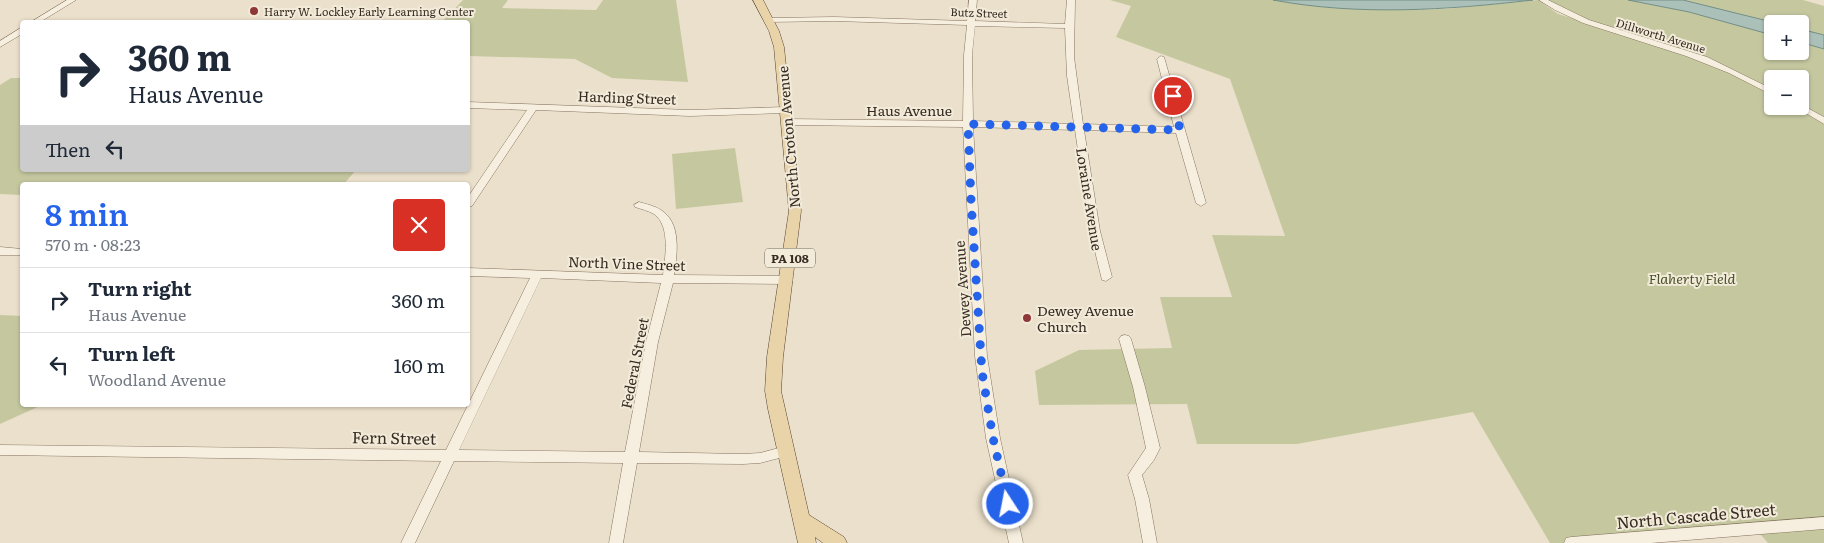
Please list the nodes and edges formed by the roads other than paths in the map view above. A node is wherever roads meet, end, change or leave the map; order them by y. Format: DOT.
graph roads {
  1 [pos="72,0"];
  2 [pos="758,0"];
  3 [pos="973,0"];
  4 [pos="1071,0"];
  5 [pos="1543,0"];
  6 [pos="39,20"];
  7 [pos="769,20"];
  8 [pos="971,23"];
  9 [pos="1068,26"];
  10 [pos="20,31"];
  11 [pos="0,44"];
  12 [pos="1162,59"];
  13 [pos="1764,88"];
  14 [pos="470,105"];
  15 [pos="534,108"];
  16 [pos="1809,112"];
  17 [pos="786,116"];
  18 [pos="1824,121"];
  19 [pos="968,124"];
  20 [pos="1079,127"];
  21 [pos="1180,130"];
  22 [pos="470,201"];
  23 [pos="1201,203"];
  24 [pos="639,205"];
  25 [pos="0,251"];
  26 [pos="20,252"];
  27 [pos="470,272"];
  28 [pos="537,275"];
  29 [pos="1106,277"];
  30 [pos="668,279"];
  31 [pos="787,280"];
  32 [pos="1125,338"];
  33 [pos="0,450"];
  34 [pos="786,451"];
  35 [pos="450,456"];
  36 [pos="631,458"];
  37 [pos="802,518"];
  38 [pos="1824,523"];
  39 [pos="408,543"];
  40 [pos="616,543"];
  41 [pos="807,543"];
  42 [pos="838,543"];
  43 [pos="1016,543"];
  44 [pos="1150,543"];
  45 [pos="1571,543"];
  1 -- 6 [label="street"];
  2 -- 7 [label="main road, North Croton Avenue / PA 108"];
  3 -- 8 [label="street, Dewey Avenue"];
  4 -- 9 [label="street, Loraine Avenue"];
  5 -- 13 [label="street, Dillworth Avenue"];
  7 -- 8 [label="street, Butz Street"];
  7 -- 17 [label="main road, North Croton Avenue / PA 108"];
  8 -- 9 [label="street, Butz Street"];
  8 -- 19 [label="street, Dewey Avenue"];
  9 -- 20 [label="street, Loraine Avenue"];
  10 -- 11 [label="street"];
  12 -- 21 [label="street"];
  14 -- 15 [label="street, Harding Street"];
  15 -- 17 [label="street, Harding Street"];
  15 -- 22 [label="street"];
  16 -- 18 [label="street"];
  17 -- 19 [label="street, Haus Avenue"];
  17 -- 31 [label="main road, North Croton Avenue / PA 108"];
  19 -- 20 [label="street, Haus Avenue"];
  19 -- 43 [label="street, Dewey Avenue"];
  20 -- 21 [label="street, Haus Avenue"];
  20 -- 29 [label="street, Loraine Avenue"];
  21 -- 23 [label="street"];
  24 -- 30 [label="street, Federal Street"];
  25 -- 26 [label="street"];
  27 -- 28 [label="street, North Vine Street"];
  28 -- 30 [label="street, North Vine Street"];
  28 -- 35 [label="street"];
  30 -- 31 [label="street, North Vine Street"];
  30 -- 36 [label="street, Federal Street"];
  31 -- 34 [label="main road, North Croton Avenue / PA 108"];
  32 -- 44 [label="street"];
  33 -- 35 [label="street, Fern Street"];
  34 -- 36 [label="street, Fern Street"];
  34 -- 37 [label="main road, North Croton Avenue / PA 108"];
  35 -- 36 [label="street, Fern Street"];
  35 -- 39 [label="street"];
  36 -- 40 [label="street, Federal Street"];
  37 -- 41 [label="main road, North Croton Avenue / PA 108"];
  37 -- 42 [label="main road"];
  38 -- 45 [label="street, North Cascade Street"];
}
